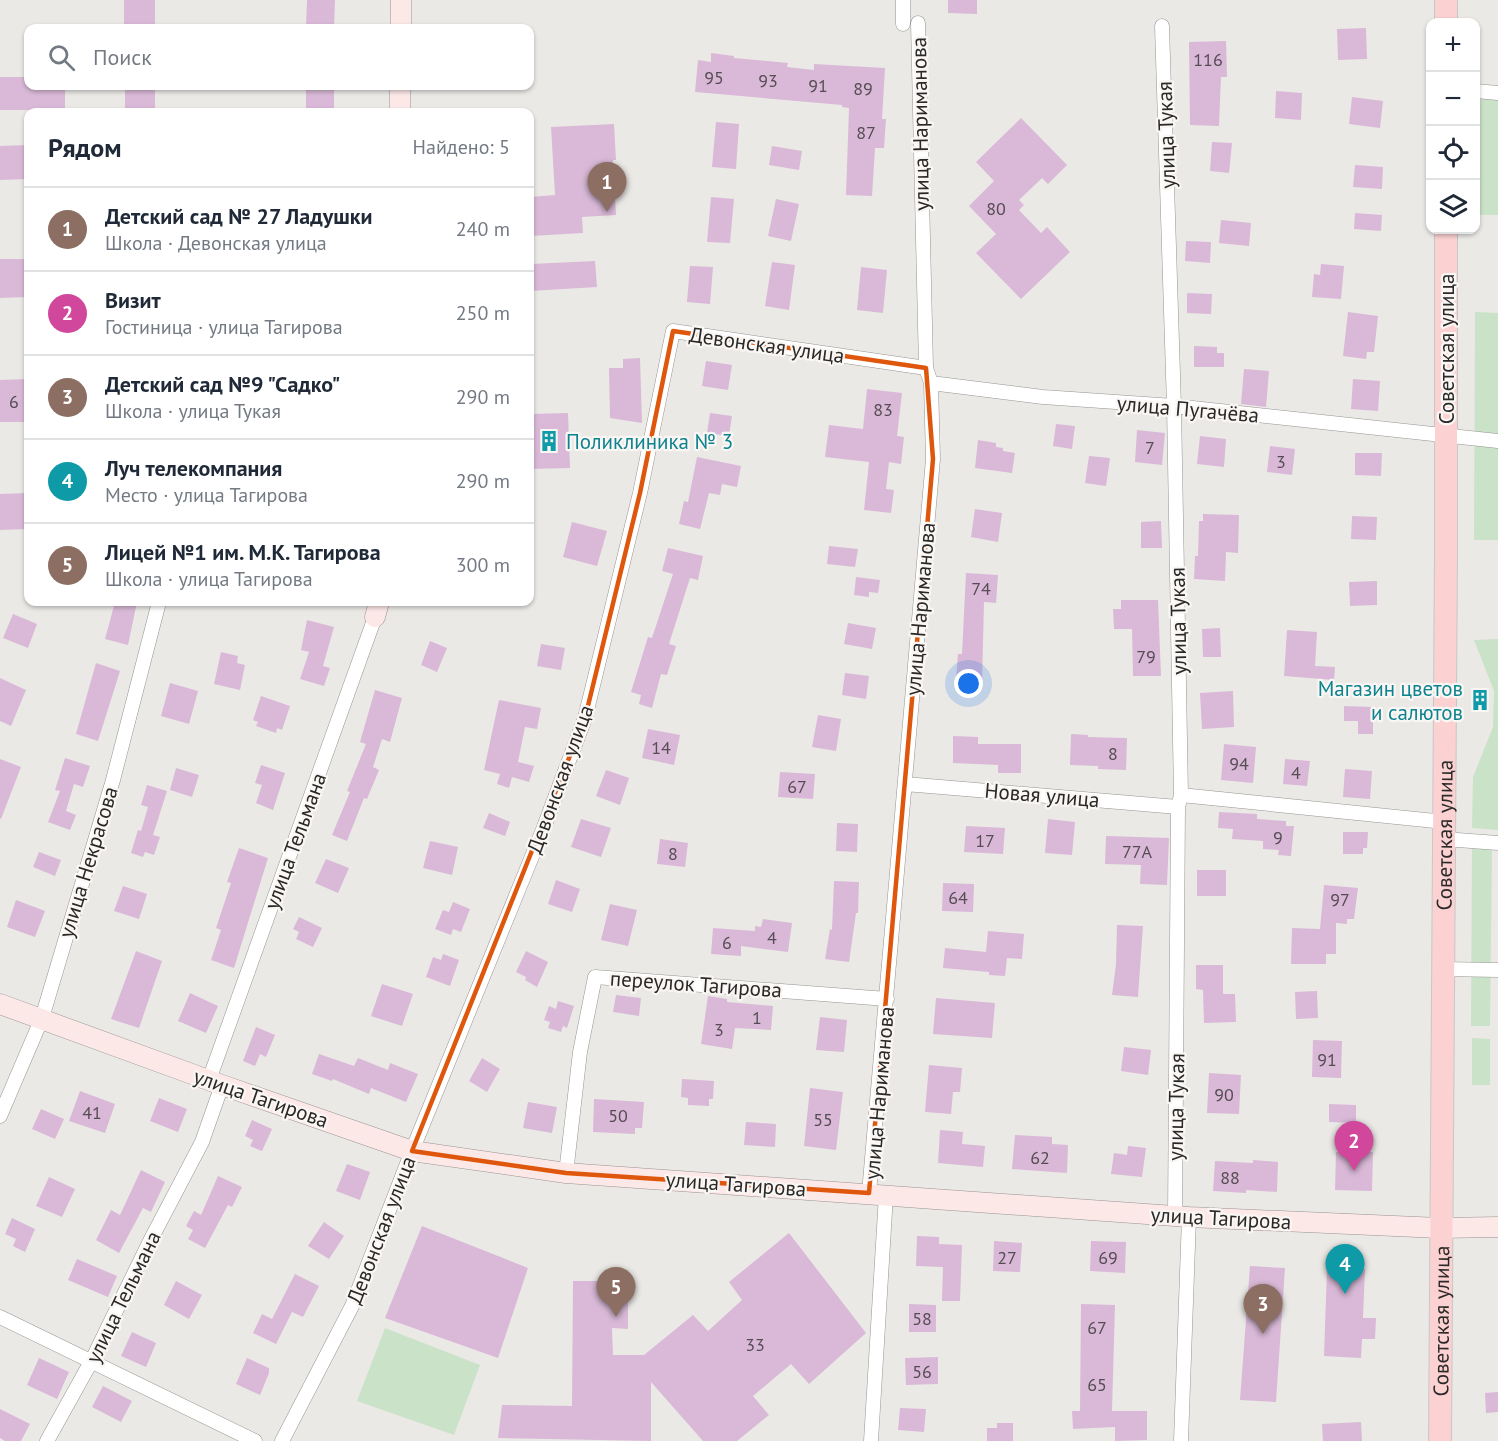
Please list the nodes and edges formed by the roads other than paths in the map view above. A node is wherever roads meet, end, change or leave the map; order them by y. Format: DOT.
graph roads {
  1 [pos="401,0"];
  2 [pos="903,0"];
  3 [pos="1446,0"];
  4 [pos="1446,18"];
  5 [pos="918,23"];
  6 [pos="400,24"];
  7 [pos="903,24"];
  8 [pos="1162,26"];
  9 [pos="400,90"];
  10 [pos="1480,91"];
  11 [pos="1498,93"];
  12 [pos="400,108"];
  13 [pos="1446,234"];
  14 [pos="926,368"];
  15 [pos="931,383"];
  16 [pos="1174,406"];
  17 [pos="1446,436"];
  18 [pos="1498,441"];
  19 [pos="158,606"];
  20 [pos="377,609"];
  21 [pos="905,784"];
  22 [pos="1180,801"];
  23 [pos="1444,831"];
  24 [pos="1498,843"];
  25 [pos="1442,969"];
  26 [pos="1498,969"];
  27 [pos="887,999"];
  28 [pos="0,1004"];
  29 [pos="42,1018"];
  30 [pos="215,1082"];
  31 [pos="0,1116"];
  32 [pos="412,1150"];
  33 [pos="566,1173"];
  34 [pos="878,1194"];
  35 [pos="1182,1216"];
  36 [pos="1498,1227"];
  37 [pos="1440,1228"];
  38 [pos="0,1317"];
  39 [pos="92,1360"];
  40 [pos="47,1441"];
  41 [pos="255,1441"];
  42 [pos="282,1441"];
  43 [pos="871,1441"];
  44 [pos="1181,1441"];
  45 [pos="1440,1441"];
  1 -- 6 [label="street"];
  2 -- 7 [label="street, улица Нариманова"];
  3 -- 4 [label="main road"];
  5 -- 14 [label="street, улица Нариманова"];
  8 -- 16 [label="street, улица Тукая"];
  9 -- 12 [label="street"];
  10 -- 11 [label="street"];
  13 -- 17 [label="main road, Советская улица"];
  14 -- 15 [label="street, улица Нариманова"];
  14 -- 32 [label="street, Девонская улица"];
  15 -- 16 [label="street, улица Пугачёва"];
  15 -- 21 [label="street, улица Нариманова"];
  16 -- 17 [label="street, улица Пугачёва"];
  16 -- 22 [label="street, улица Тукая"];
  17 -- 18 [label="street, улица Пугачёва"];
  17 -- 23 [label="main road, Советская улица"];
  19 -- 29 [label="street, улица Некрасова"];
  20 -- 30 [label="street, улица Тельмана"];
  21 -- 22 [label="street, Новая улица"];
  21 -- 27 [label="street, улица Нариманова"];
  22 -- 23 [label="street, Новая улица"];
  22 -- 35 [label="street, улица Тукая"];
  23 -- 24 [label="street, Новая улица"];
  23 -- 25 [label="main road, Советская улица"];
  25 -- 26 [label="street"];
  25 -- 37 [label="main road, Советская улица"];
  27 -- 33 [label="street, переулок Тагирова"];
  27 -- 34 [label="street, улица Нариманова"];
  28 -- 29 [label="street, улица Тагирова"];
  29 -- 30 [label="street, улица Тагирова"];
  29 -- 31 [label="street, улица Некрасова"];
  30 -- 32 [label="street, улица Тагирова"];
  30 -- 39 [label="street, улица Тельмана"];
  32 -- 33 [label="street, улица Тагирова"];
  32 -- 42 [label="street, Девонская улица"];
  33 -- 34 [label="street, улица Тагирова"];
  34 -- 35 [label="street, улица Тагирова"];
  34 -- 43 [label="street, улица Нариманова"];
  35 -- 37 [label="street, улица Тагирова"];
  35 -- 44 [label="street, улица Тукая"];
  36 -- 37 [label="street, улица Тагирова"];
  37 -- 45 [label="main road, Советская улица"];
  38 -- 39 [label="street"];
  39 -- 40 [label="street, улица Тельмана"];
  39 -- 41 [label="street"];
}
